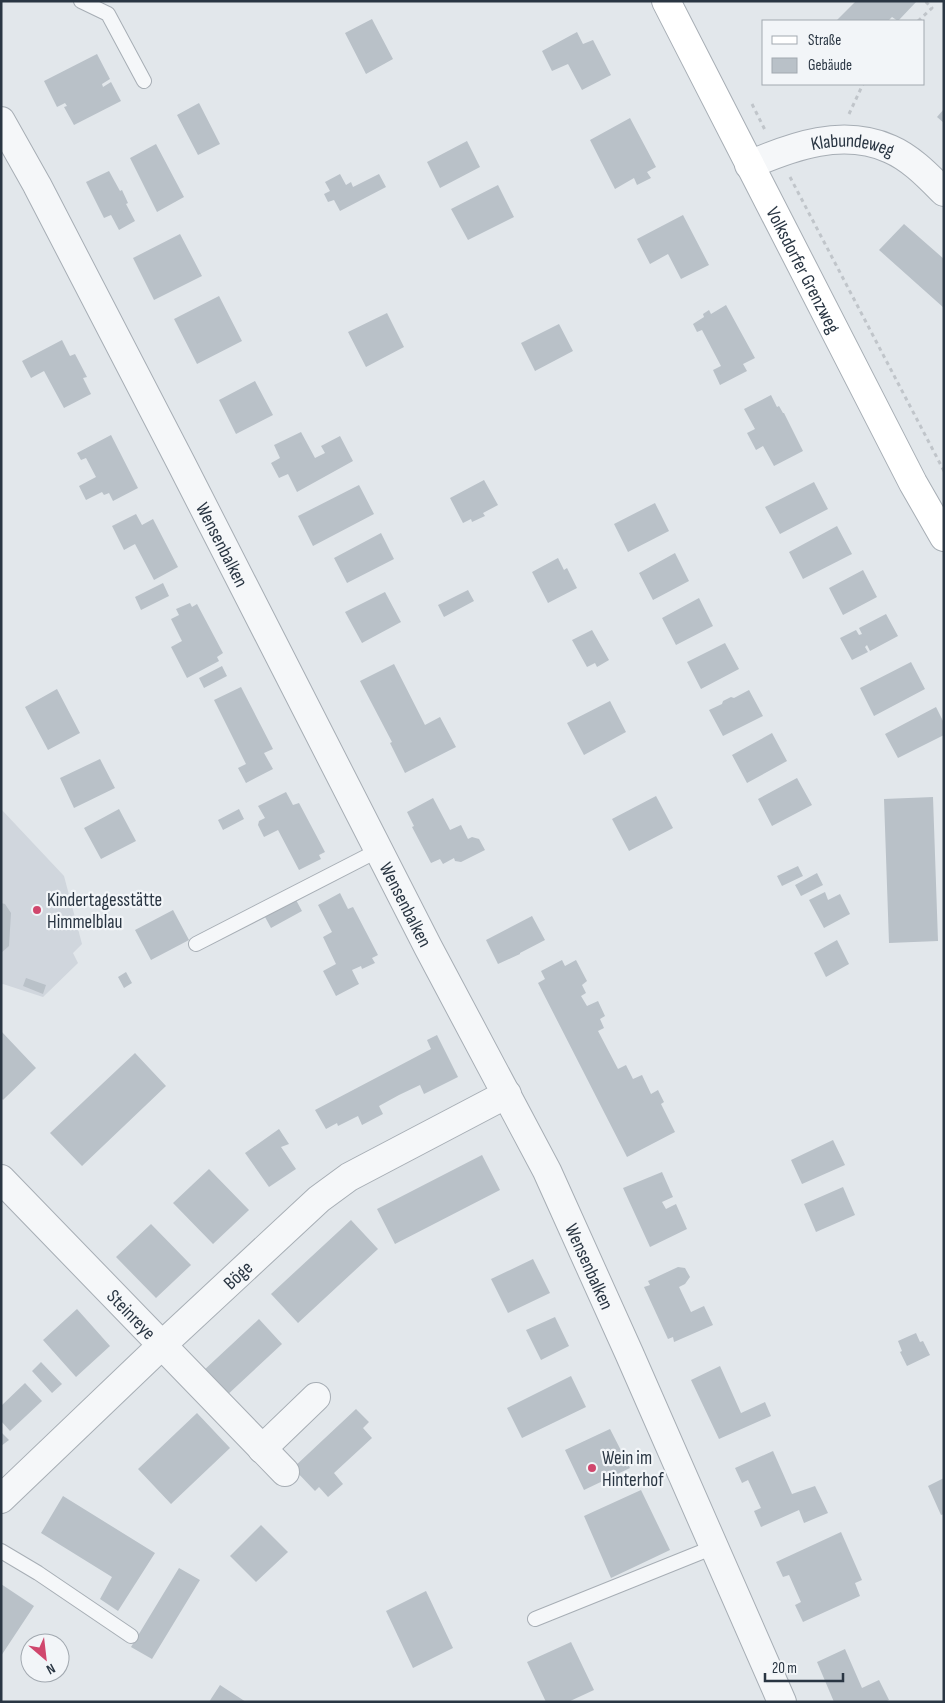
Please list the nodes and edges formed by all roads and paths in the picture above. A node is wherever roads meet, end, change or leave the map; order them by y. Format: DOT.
graph roads {
  1 [pos="81,1"];
  2 [pos="666,1"];
  3 [pos="924,1"];
  4 [pos="919,20"];
  5 [pos="144,81"];
  6 [pos="863,85"];
  7 [pos="749,100"];
  8 [pos="1,121"];
  9 [pos="847,139"];
  10 [pos="777,152"];
  11 [pos="749,164"];
  12 [pos="944,192"];
  13 [pos="944,471"];
  14 [pos="944,537"];
  15 [pos="378,850"];
  16 [pos="196,944"];
  17 [pos="507,1094"];
  18 [pos="1,1179"];
  19 [pos="162,1346"];
  20 [pos="316,1397"];
  21 [pos="262,1449"];
  22 [pos="285,1472"];
  23 [pos="1,1499"];
  24 [pos="714,1547"];
  25 [pos="1,1551"];
  26 [pos="536,1619"];
  27 [pos="131,1636"];
  28 [pos="782,1702"];
  1 -- 5 [label="lane"];
  2 -- 11 [label="street, Volksdorfer Grenzweg"];
  3 -- 4 [label="path"];
  6 -- 9 [label="path"];
  7 -- 10 [label="path"];
  8 -- 15 [label="street, Wensenbalken"];
  9 -- 10 [label="street, Klabundeweg"];
  9 -- 12 [label="street, Klabundeweg"];
  10 -- 11 [label="street, Klabundeweg"];
  10 -- 13 [label="path"];
  11 -- 14 [label="street, Volksdorfer Grenzweg"];
  15 -- 16 [label="lane"];
  15 -- 17 [label="street, Wensenbalken"];
  17 -- 19 [label="street, Böge"];
  17 -- 24 [label="street, Wensenbalken"];
  18 -- 19 [label="street, Steinreye"];
  19 -- 21 [label="street, Steinreye"];
  19 -- 23 [label="street, Böge"];
  20 -- 21 [label="street"];
  21 -- 22 [label="street, Steinreye"];
  24 -- 26 [label="lane"];
  24 -- 28 [label="street, Wensenbalken"];
  25 -- 27 [label="lane"];
}
